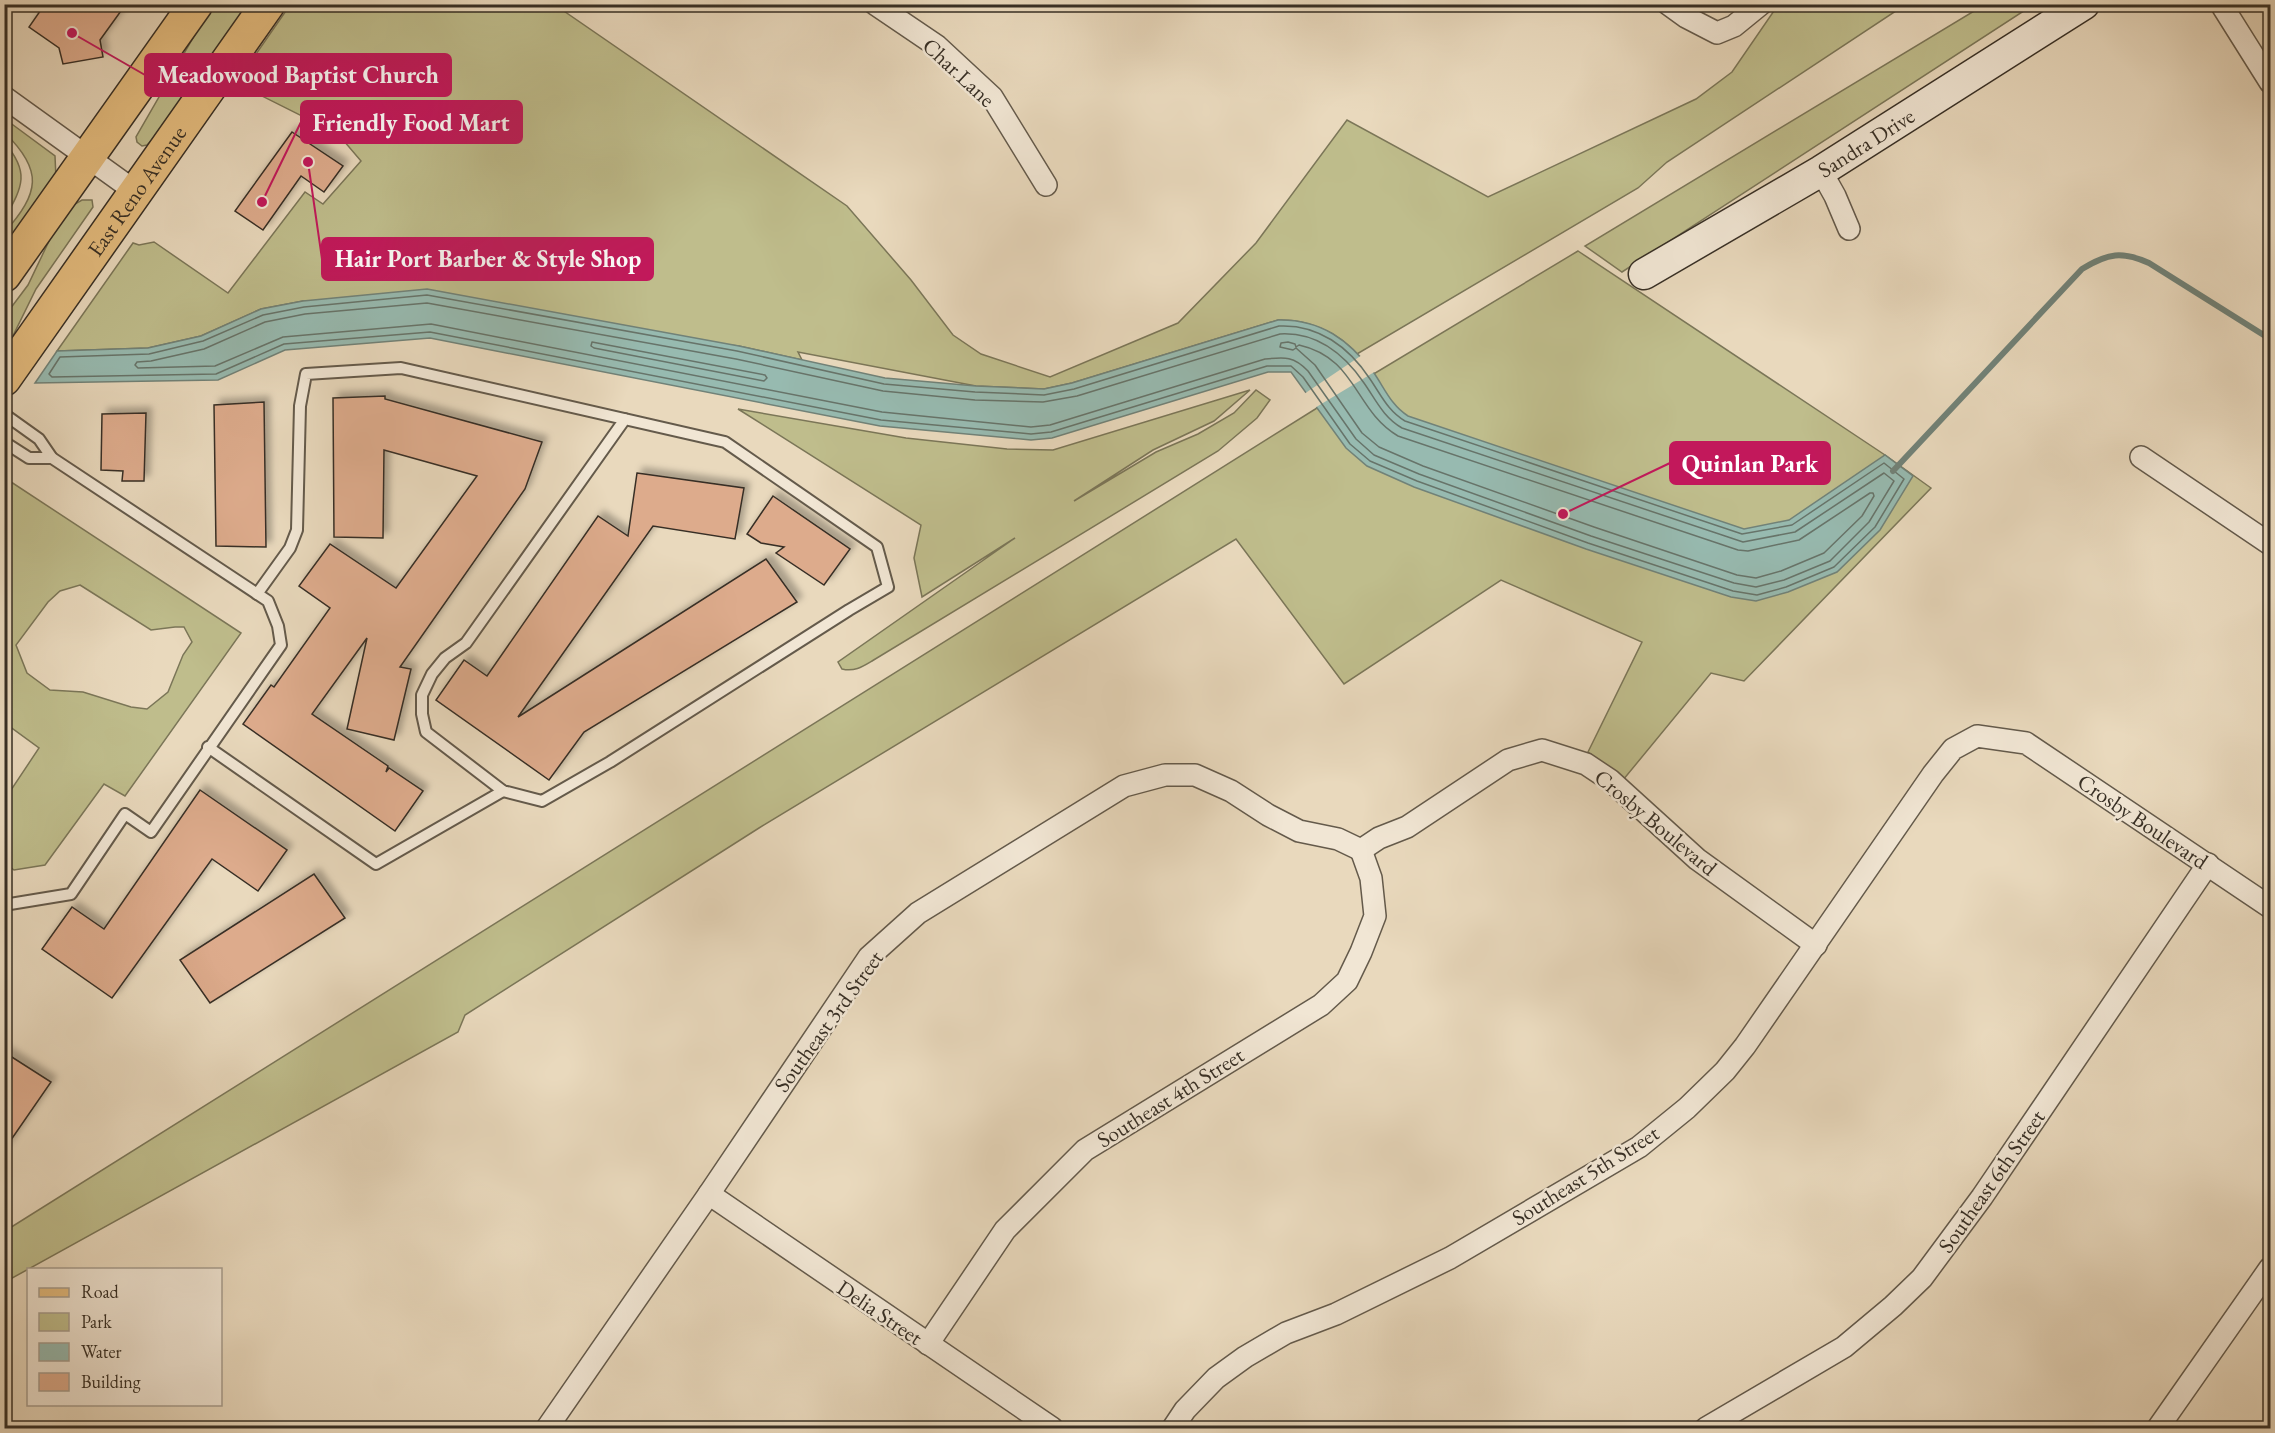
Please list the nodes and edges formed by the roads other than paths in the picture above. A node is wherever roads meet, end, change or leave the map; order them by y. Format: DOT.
graph roads {
  1 [pos="196,4"];
  2 [pos="268,4"];
  3 [pos="875,4"];
  4 [pos="1668,4"];
  5 [pos="1761,4"];
  6 [pos="2084,4"];
  7 [pos="2221,4"];
  8 [pos="2271,82"];
  9 [pos="4,97"];
  10 [pos="88,158"];
  11 [pos="1821,171"];
  12 [pos="1046,185"];
  13 [pos="136,192"];
  14 [pos="1849,229"];
  15 [pos="1644,274"];
  16 [pos="4,275"];
  17 [pos="4,379"];
  18 [pos="4,414"];
  19 [pos="625,419"];
  20 [pos="4,442"];
  21 [pos="2140,457"];
  22 [pos="52,458"];
  23 [pos="2271,544"];
  24 [pos="257,594"];
  25 [pos="1977,736"];
  26 [pos="208,747"];
  27 [pos="503,791"];
  28 [pos="1361,850"];
  29 [pos="2208,864"];
  30 [pos="4,905"];
  31 [pos="2271,907"];
  32 [pos="1816,945"];
  33 [pos="709,1194"];
  34 [pos="2271,1268"];
  35 [pos="928,1344"];
  36 [pos="547,1428"];
  37 [pos="1052,1428"];
  38 [pos="1173,1428"];
  39 [pos="1706,1428"];
  40 [pos="2158,1428"];
  1 -- 10 [label="main road"];
  2 -- 13 [label="main road, East Reno Avenue"];
  3 -- 12 [label="street, Char Lane"];
  4 -- 5 [label="street"];
  6 -- 11 [label="street, Sandra Drive"];
  7 -- 8 [label="street"];
  9 -- 10 [label="street"];
  10 -- 13 [label="street"];
  10 -- 16 [label="main road"];
  11 -- 14 [label="street"];
  11 -- 15 [label="street, Sandra Drive"];
  13 -- 17 [label="main road, East Reno Avenue"];
  18 -- 22 [label="lane"];
  19 -- 24 [label="lane"];
  19 -- 27 [label="lane"];
  19 -- 27 [label="lane"];
  20 -- 22 [label="lane"];
  21 -- 23 [label="street"];
  22 -- 24 [label="lane"];
  24 -- 26 [label="lane"];
  25 -- 29 [label="street, Crosby Boulevard"];
  25 -- 32 [label="street, Southeast 5th Street"];
  26 -- 27 [label="lane"];
  26 -- 30 [label="lane"];
  28 -- 32 [label="street, Crosby Boulevard"];
  28 -- 33 [label="street, Southeast 3rd Street"];
  28 -- 35 [label="street, Southeast 4th Street"];
  29 -- 31 [label="street, Crosby Boulevard"];
  29 -- 39 [label="street, Southeast 6th Street"];
  32 -- 38 [label="street, Southeast 5th Street"];
  33 -- 35 [label="street, Delia Street"];
  33 -- 36 [label="street, Southeast 3rd Street"];
  34 -- 40 [label="street"];
  35 -- 37 [label="street, Delia Street"];
}
